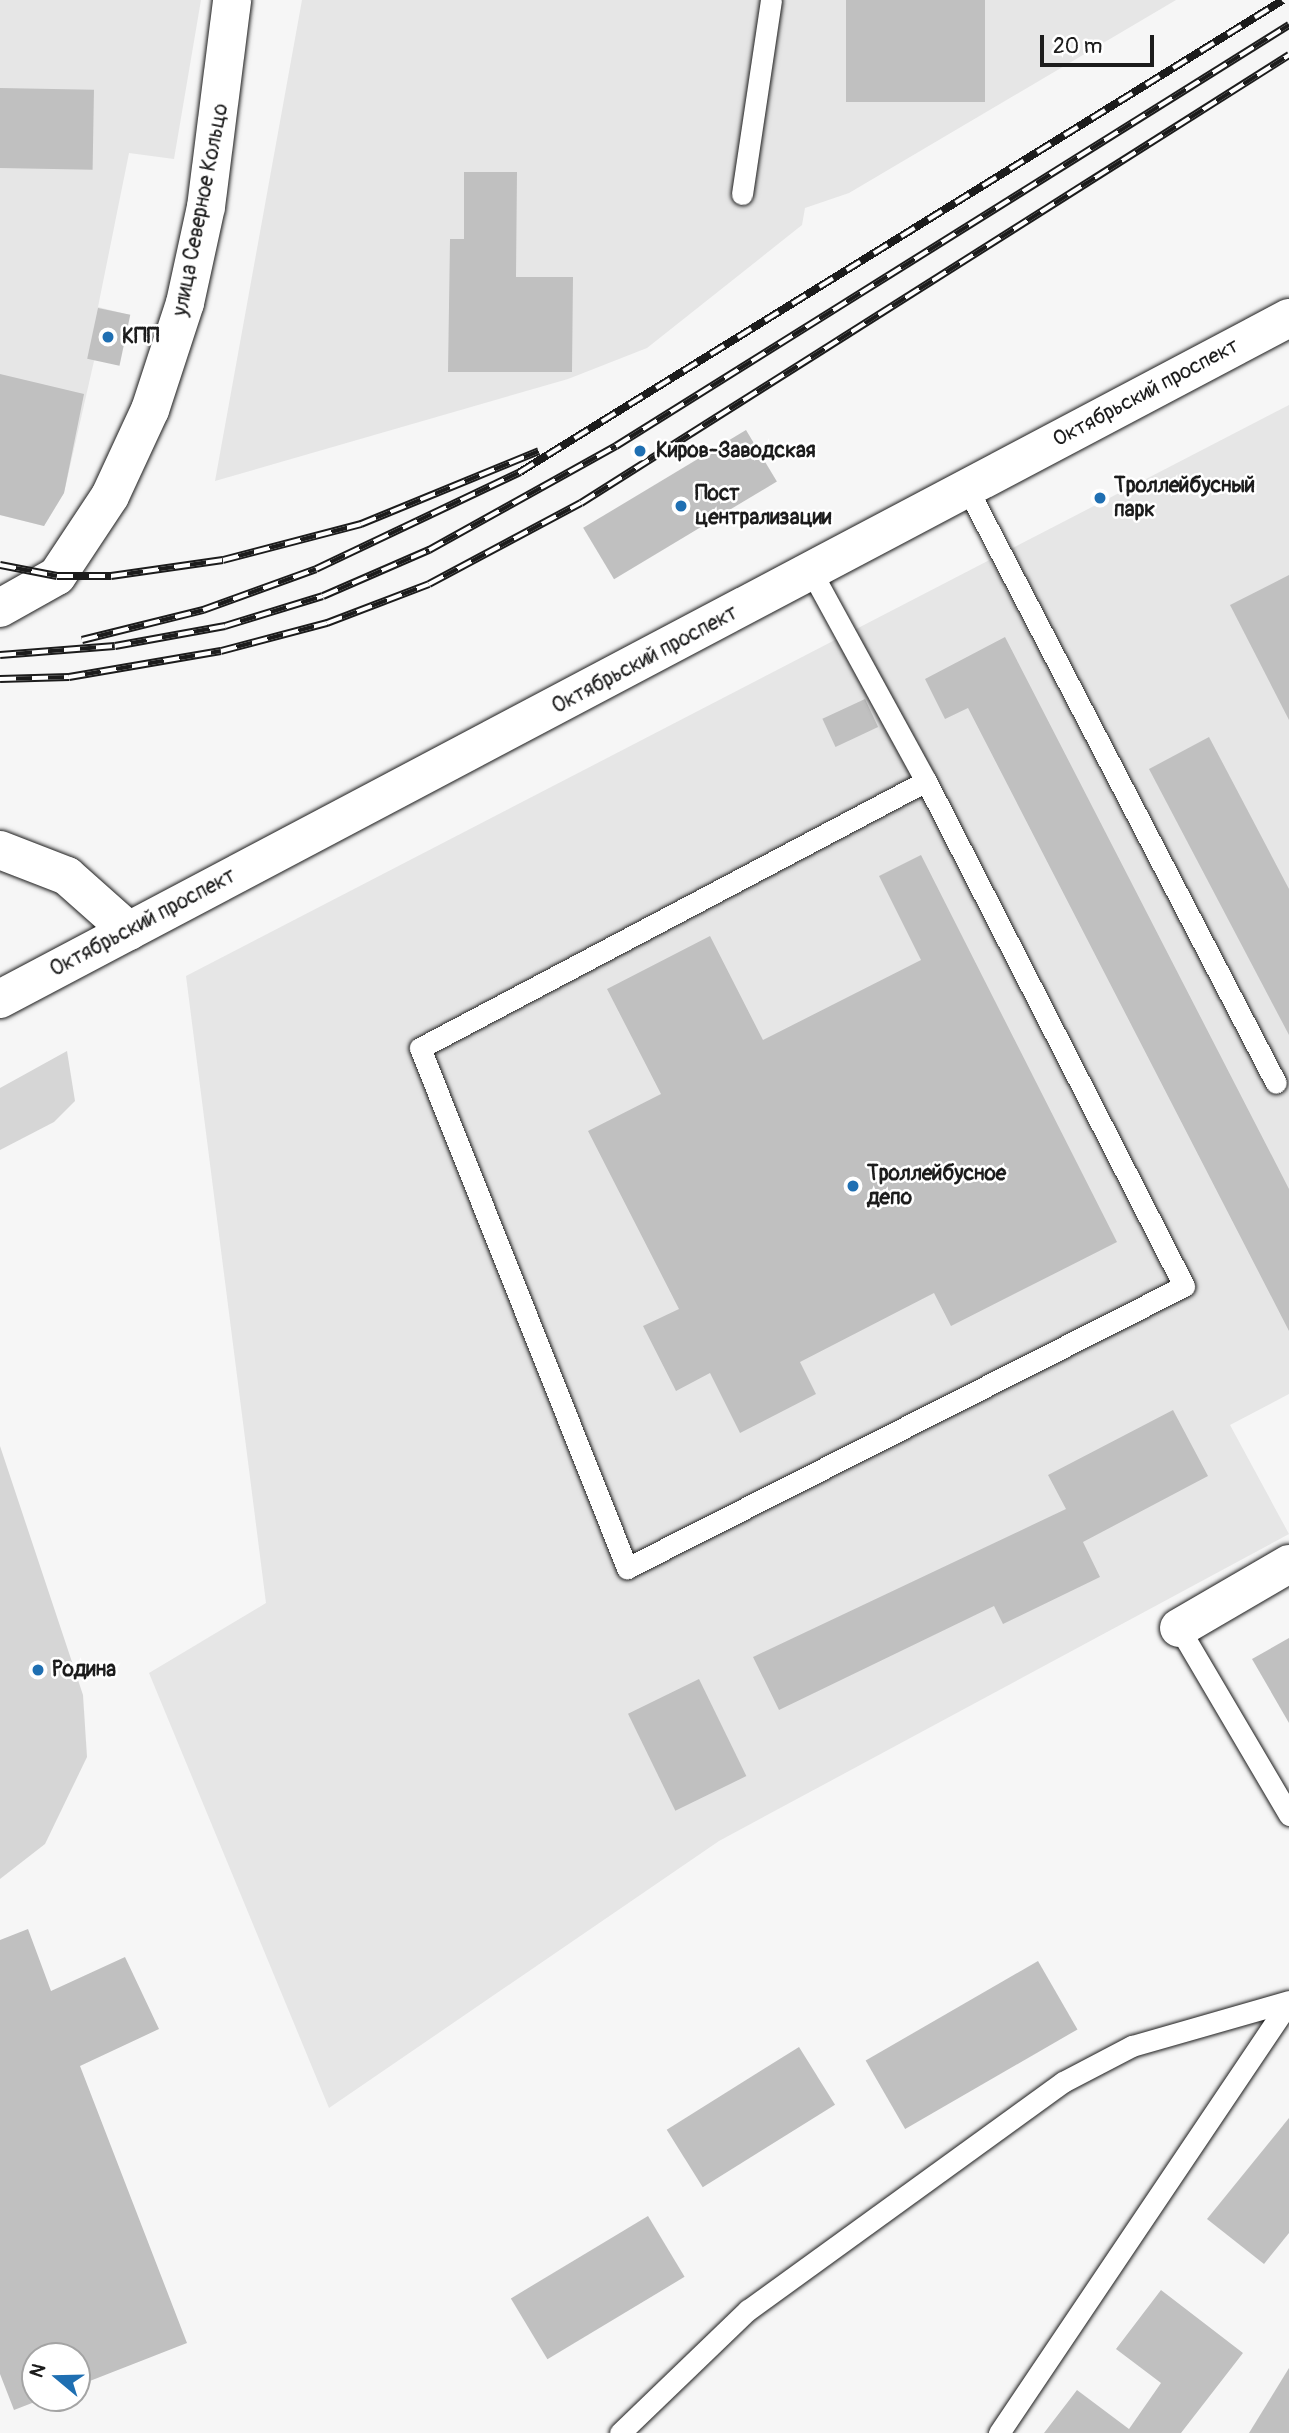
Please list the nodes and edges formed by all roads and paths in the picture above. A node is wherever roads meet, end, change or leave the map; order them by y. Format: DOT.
graph roads {
  1 [pos="232,0"];
  2 [pos="771,0"];
  3 [pos="743,194"];
  4 [pos="1289,318"];
  5 [pos="967,488"];
  6 [pos="812,572"];
  7 [pos="0,608"];
  8 [pos="926,781"];
  9 [pos="0,850"];
  10 [pos="129,931"];
  11 [pos="0,999"];
  12 [pos="1276,1083"];
  13 [pos="1289,1564"];
  14 [pos="1179,1629"];
  15 [pos="1289,1815"];
  16 [pos="1289,2002"];
  17 [pos="620,2433"];
  18 [pos="999,2433"];
  1 -- 7 [label="main road, улица Северное Кольцо"];
  2 -- 3 [label="lane"];
  4 -- 5 [label="main road, Октябрьский проспект"];
  5 -- 6 [label="main road, Октябрьский проспект"];
  5 -- 12 [label="lane"];
  6 -- 8 [label="lane"];
  6 -- 10 [label="main road, Октябрьский проспект"];
  8 -- 8 [label="lane"];
  9 -- 10 [label="main road"];
  10 -- 11 [label="main road, Октябрьский проспект"];
  13 -- 14 [label="main road"];
  14 -- 15 [label="lane"];
  16 -- 17 [label="lane"];
  16 -- 18 [label="lane"];
}
